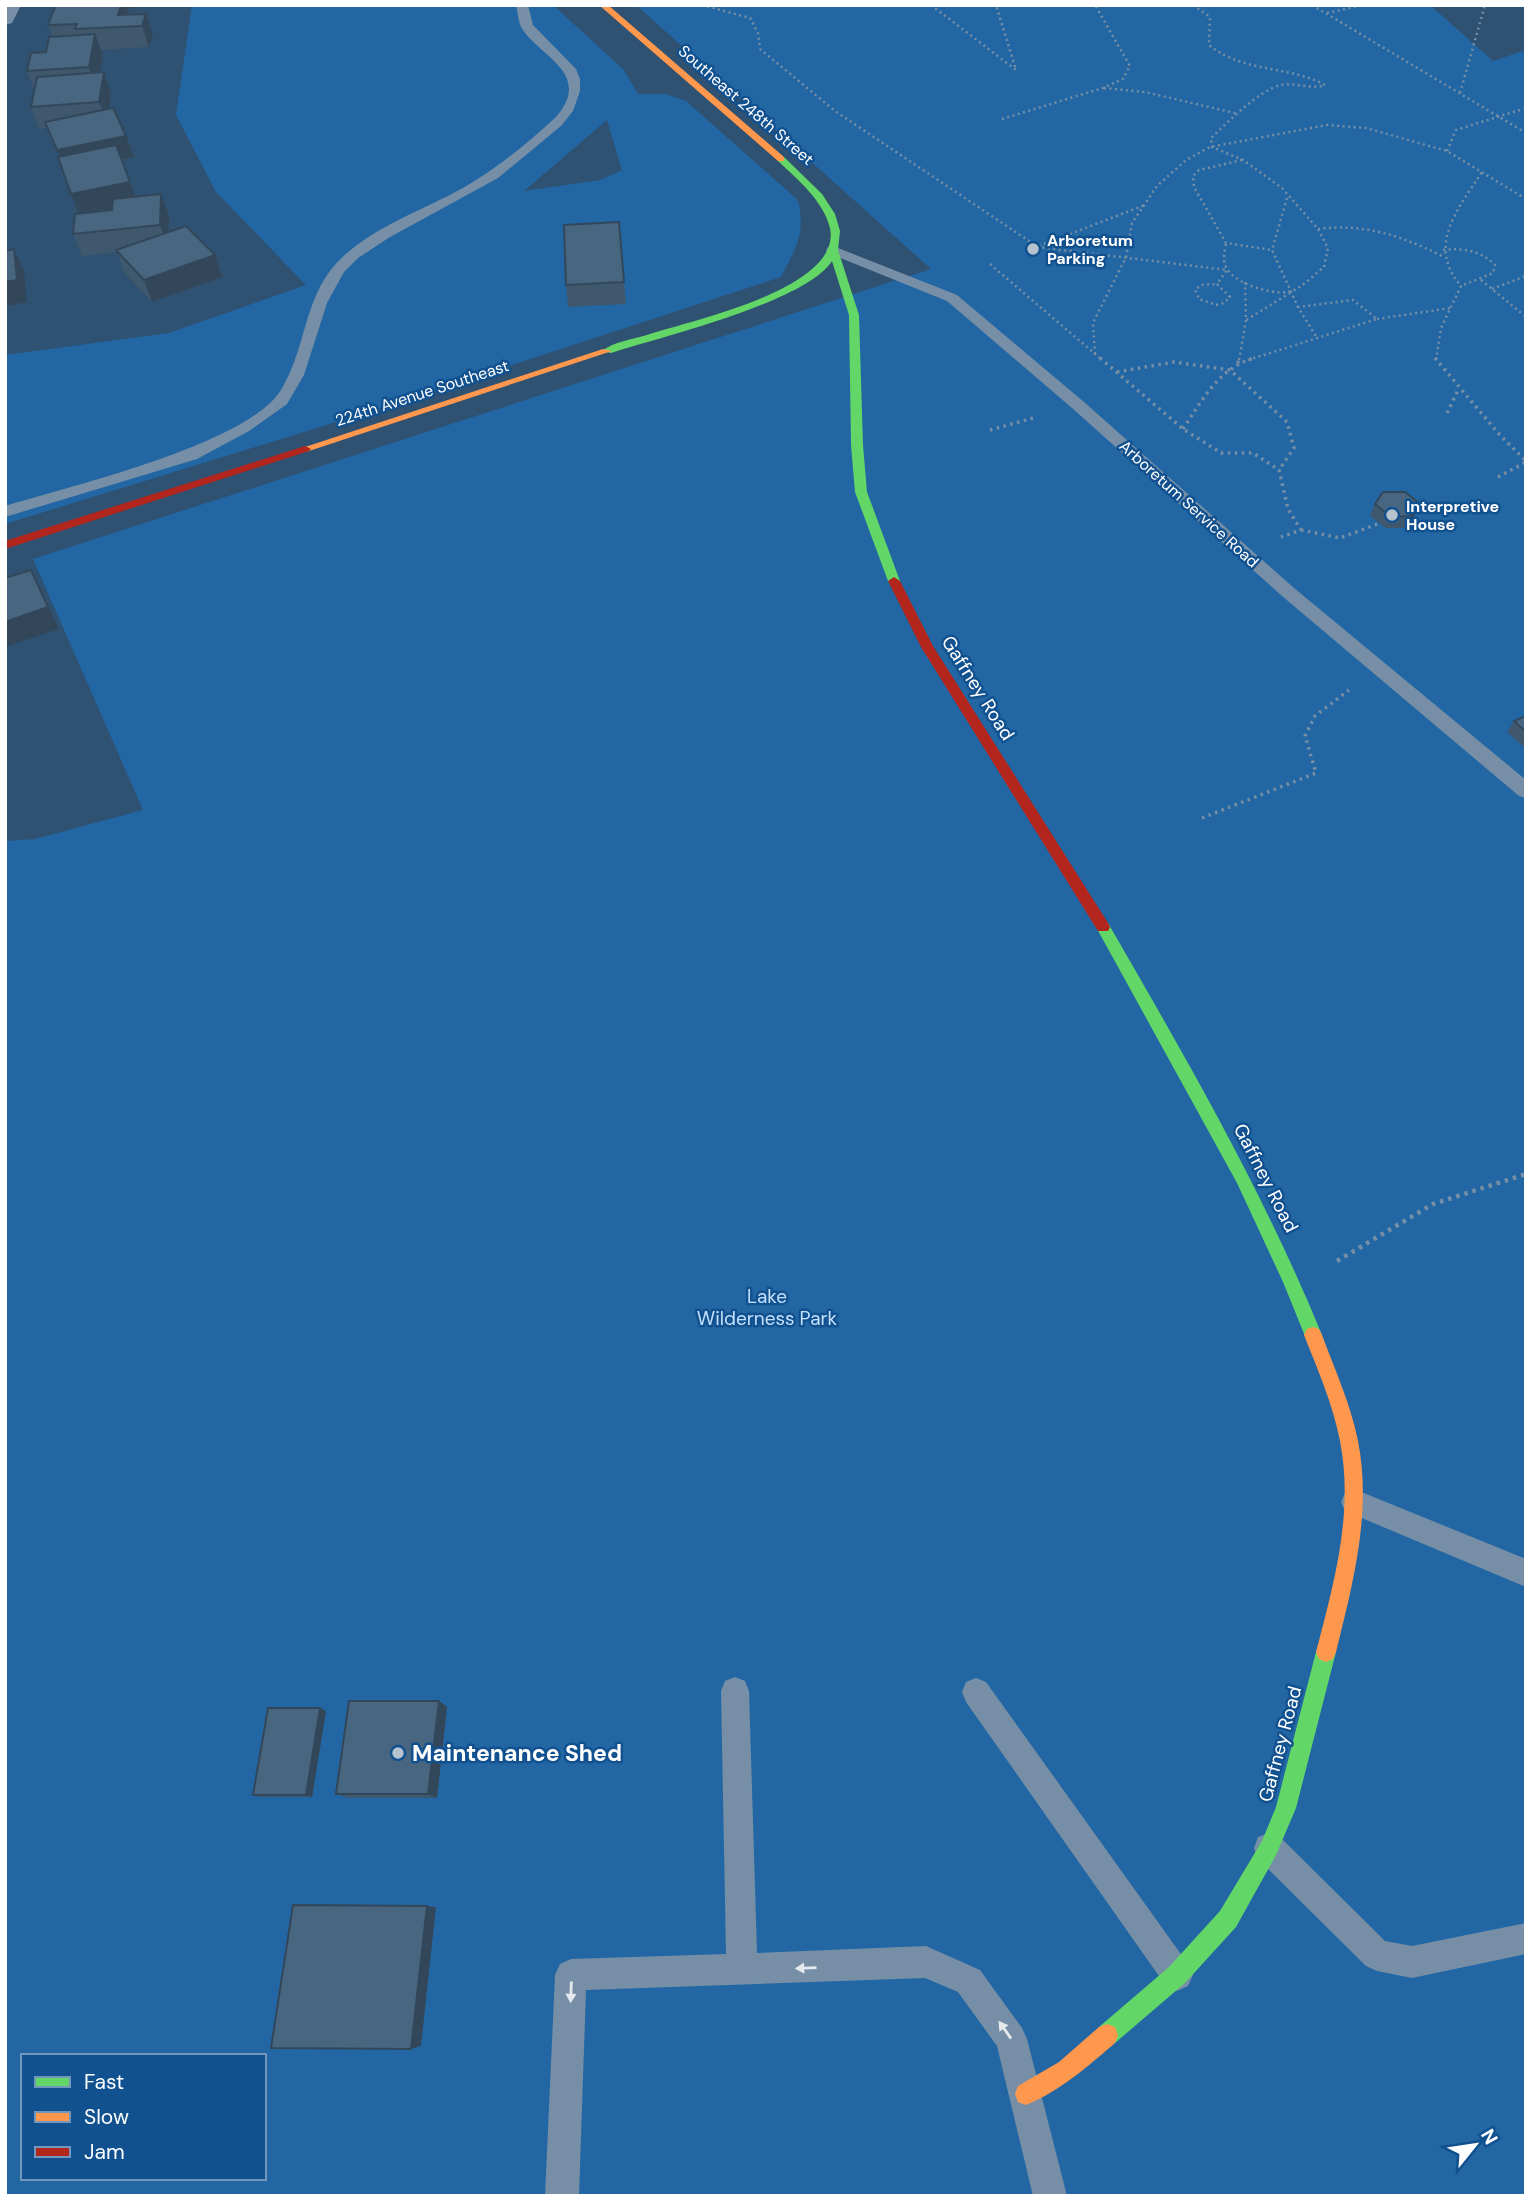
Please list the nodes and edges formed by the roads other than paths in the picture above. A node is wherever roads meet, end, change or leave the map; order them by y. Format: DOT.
graph roads {
  1 [pos="11,5"];
  2 [pos="522,5"];
  3 [pos="603,5"];
  4 [pos="5,19"];
  5 [pos="833,250"];
  6 [pos="5,512"];
  7 [pos="5,545"];
  8 [pos="1526,791"];
  9 [pos="1354,1502"];
  10 [pos="1526,1573"];
  11 [pos="735,1690"];
  12 [pos="976,1692"];
  13 [pos="1269,1848"];
  14 [pos="1526,1938"];
  15 [pos="742,1970"];
  16 [pos="1177,1975"];
  17 [pos="1026,2094"];
  18 [pos="562,2196"];
  19 [pos="1050,2196"];
  1 -- 4 [label="street"];
  2 -- 6 [label="lane"];
  3 -- 5 [label="street, Southeast 248th Street"];
  5 -- 7 [label="street, 224th Avenue Southeast"];
  5 -- 8 [label="lane, Arboretum Service Road"];
  5 -- 9 [label="street, Gaffney Road"];
  9 -- 10 [label="lane"];
  9 -- 13 [label="street, Gaffney Road"];
  11 -- 15 [label="lane"];
  12 -- 16 [label="lane"];
  13 -- 14 [label="lane"];
  13 -- 16 [label="street, Gaffney Road"];
  17 -- 15 [label="lane, one-way"];
  15 -- 18 [label="lane, one-way"];
  16 -- 17 [label="street, Gaffney Road"];
  17 -- 19 [label="lane"];
}
